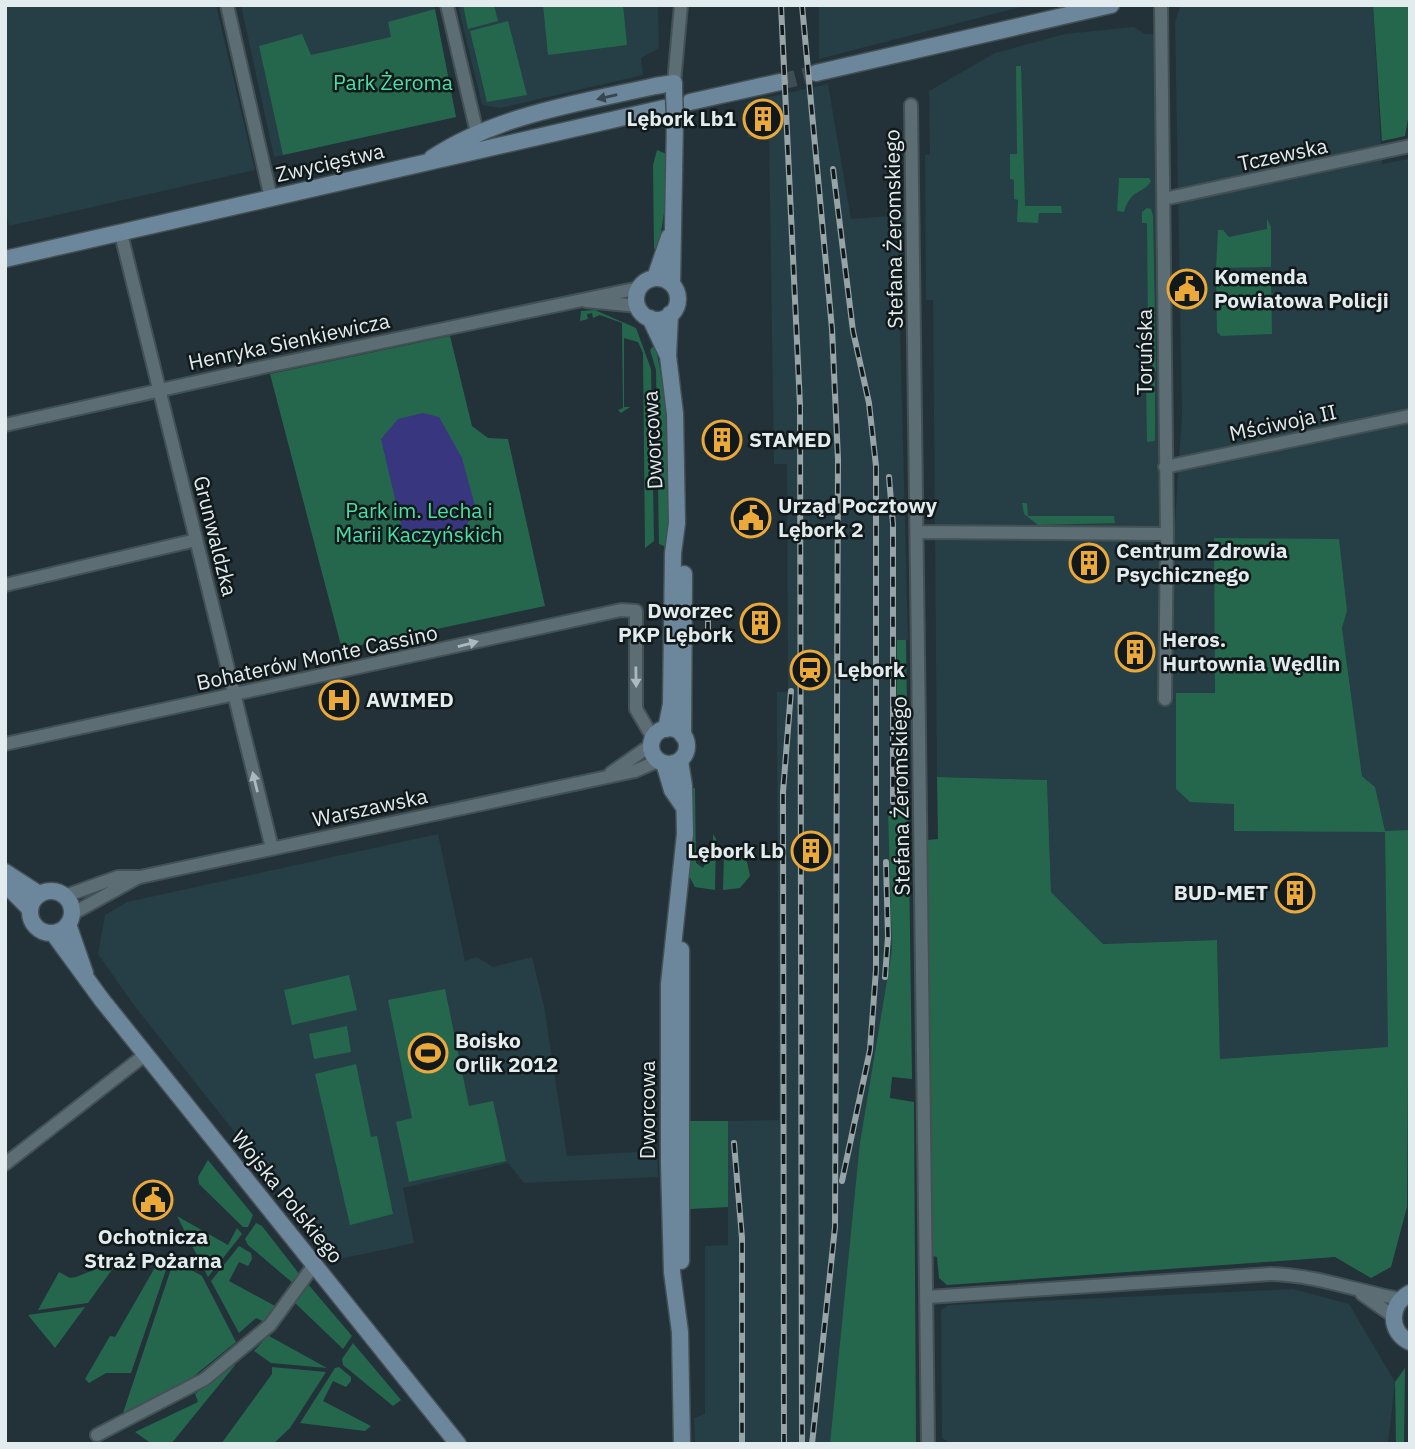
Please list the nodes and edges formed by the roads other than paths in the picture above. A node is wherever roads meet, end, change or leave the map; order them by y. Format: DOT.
graph roads {
  1 [pos="227,5"];
  2 [pos="447,5"];
  3 [pos="681,5"];
  4 [pos="1111,5"];
  5 [pos="1161,5"];
  6 [pos="816,74"];
  7 [pos="780,82"];
  8 [pos="674,87"];
  9 [pos="690,102"];
  10 [pos="911,105"];
  11 [pos="669,114"];
  12 [pos="477,133"];
  13 [pos="1410,146"];
  14 [pos="422,164"];
  15 [pos="271,198"];
  16 [pos="1164,199"];
  17 [pos="671,231"];
  18 [pos="121,233"];
  19 [pos="6,257"];
  20 [pos="655,278"];
  21 [pos="672,284"];
  22 [pos="639,288"];
  23 [pos="582,300"];
  24 [pos="638,306"];
  25 [pos="670,314"];
  26 [pos="650,318"];
  27 [pos="667,356"];
  28 [pos="161,390"];
  29 [pos="1409,415"];
  30 [pos="5,425"];
  31 [pos="1164,467"];
  32 [pos="677,523"];
  33 [pos="917,532"];
  34 [pos="1167,534"];
  35 [pos="196,540"];
  36 [pos="5,585"];
  37 [pos="234,696"];
  38 [pos="1165,699"];
  39 [pos="683,736"];
  40 [pos="657,737"];
  41 [pos="5,744"];
  42 [pos="667,762"];
  43 [pos="608,775"];
  44 [pos="272,848"];
  45 [pos="5,872"];
  46 [pos="140,877"];
  47 [pos="5,884"];
  48 [pos="39,894"];
  49 [pos="65,896"];
  50 [pos="30,909"];
  51 [pos="70,919"];
  52 [pos="53,933"];
  53 [pos="86,975"];
  54 [pos="146,1054"];
  55 [pos="5,1164"];
  56 [pos="314,1265"];
  57 [pos="1359,1292"];
  58 [pos="1405,1296"];
  59 [pos="928,1297"];
  60 [pos="1393,1316"];
  61 [pos="1410,1342"];
  62 [pos="97,1436"];
  63 [pos="458,1444"];
  64 [pos="682,1444"];
  65 [pos="928,1444"];
  1 -- 15 [label="street"];
  2 -- 12 [label="street"];
  3 -- 8 [label="street"];
  4 -- 6 [label="street"];
  5 -- 16 [label="street, Toruńska"];
  7 -- 9 [label="street"];
  8 -- 11 [label="street, bridge"];
  8 -- 12 [label="street, one-way"];
  10 -- 33 [label="street, Stefana Żeromskiego"];
  11 -- 14 [label="street, Zwycięstwa"];
  11 -- 17 [label="street"];
  12 -- 14 [label="street"];
  13 -- 16 [label="street, Tczewska"];
  14 -- 15 [label="street, Zwycięstwa"];
  15 -- 18 [label="street, Zwycięstwa"];
  16 -- 31 [label="street, Toruńska"];
  17 -- 20 [label="street"];
  17 -- 21 [label="street"];
  18 -- 19 [label="street, Zwycięstwa"];
  18 -- 28 [label="street, Grunwaldzka"];
  20 -- 21 [label="street"];
  20 -- 22 [label="street"];
  21 -- 25 [label="street"];
  22 -- 23 [label="street, Henryka Sienkiewicza"];
  22 -- 24 [label="street"];
  23 -- 24 [label="street, Henryka Sienkiewicza"];
  23 -- 28 [label="street, Henryka Sienkiewicza"];
  24 -- 26 [label="street"];
  25 -- 26 [label="street"];
  25 -- 27 [label="street, Dworcowa"];
  26 -- 27 [label="street, Dworcowa"];
  27 -- 32 [label="street, Dworcowa"];
  28 -- 30 [label="street, Henryka Sienkiewicza"];
  28 -- 35 [label="street, Grunwaldzka"];
  29 -- 31 [label="street, Mściwoja II"];
  31 -- 34 [label="street, Toruńska"];
  32 -- 39 [label="street, Dworcowa"];
  32 -- 40 [label="street, Dworcowa"];
  33 -- 34 [label="street"];
  33 -- 59 [label="street, Stefana Żeromskiego"];
  34 -- 38 [label="street, Toruńska"];
  35 -- 36 [label="street"];
  35 -- 37 [label="street, Grunwaldzka"];
  37 -- 40 [label="street, Bohaterów Monte Cassino, one-way"];
  37 -- 41 [label="street, Bohaterów Monte Cassino"];
  44 -- 37 [label="street, Grunwaldzka, one-way"];
  39 -- 40 [label="street"];
  39 -- 42 [label="street, Dworcowa"];
  40 -- 42 [label="street, Dworcowa"];
  40 -- 43 [label="street, Warszawska"];
  42 -- 43 [label="street, Warszawska"];
  42 -- 64 [label="street, Dworcowa"];
  43 -- 44 [label="street, Warszawska"];
  44 -- 46 [label="street, Warszawska"];
  45 -- 48 [label="street"];
  46 -- 49 [label="street, Warszawska"];
  46 -- 51 [label="street, Warszawska"];
  47 -- 50 [label="street"];
  48 -- 49 [label="street"];
  48 -- 50 [label="street"];
  49 -- 51 [label="street"];
  50 -- 52 [label="street"];
  51 -- 52 [label="street"];
  51 -- 53 [label="street, Wojska Polskiego"];
  52 -- 53 [label="street, Wojska Polskiego"];
  53 -- 54 [label="street, Wojska Polskiego"];
  54 -- 55 [label="street"];
  54 -- 56 [label="street, Wojska Polskiego"];
  56 -- 62 [label="street"];
  56 -- 63 [label="street, Wojska Polskiego"];
  57 -- 58 [label="street"];
  57 -- 59 [label="street"];
  57 -- 60 [label="street"];
  58 -- 60 [label="street"];
  59 -- 65 [label="street, Stefana Żeromskiego"];
  60 -- 61 [label="street"];
}
